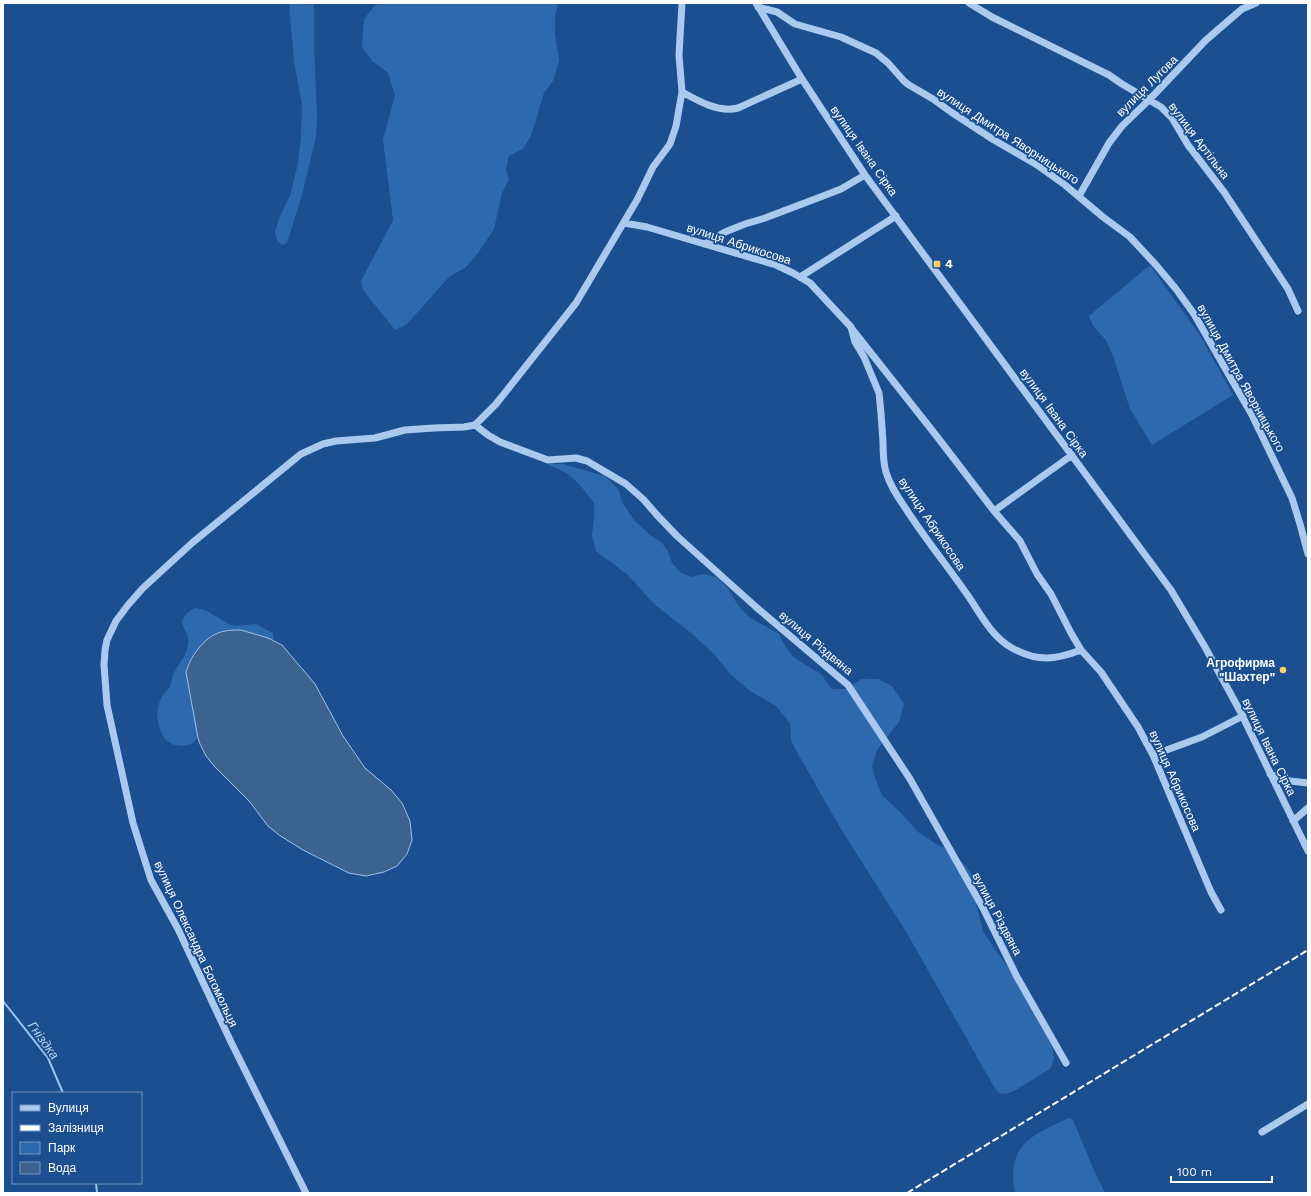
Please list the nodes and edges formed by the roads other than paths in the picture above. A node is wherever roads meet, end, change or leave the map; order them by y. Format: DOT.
graph roads {
  1 [pos="682,3"];
  2 [pos="969,3"];
  3 [pos="1256,3"];
  4 [pos="757,5"];
  5 [pos="1242,6"];
  6 [pos="802,79"];
  7 [pos="682,92"];
  8 [pos="1150,100"];
  9 [pos="865,174"];
  10 [pos="1079,196"];
  11 [pos="896,216"];
  12 [pos="624,223"];
  13 [pos="705,244"];
  14 [pos="800,277"];
  15 [pos="1298,311"];
  16 [pos="851,327"];
  17 [pos="475,425"];
  18 [pos="1072,455"];
  19 [pos="994,511"];
  20 [pos="1308,554"];
  21 [pos="1081,650"];
  22 [pos="1243,716"];
  23 [pos="1153,755"];
  24 [pos="1270,774"];
  25 [pos="1308,783"];
  26 [pos="1308,808"];
  27 [pos="1293,821"];
  28 [pos="1308,851"];
  29 [pos="1221,910"];
  30 [pos="1066,1063"];
  31 [pos="1308,1104"];
  32 [pos="1262,1132"];
  33 [pos="306,1193"];
  1 -- 7 [label="street"];
  2 -- 8 [label="street, вулиця Артільна"];
  3 -- 5 [label="street, вулиця Лугова"];
  4 -- 6 [label="street, вулиця Івана Сірка"];
  4 -- 10 [label="street, вулиця Дмитра Яворницького"];
  5 -- 8 [label="street, вулиця Лугова"];
  6 -- 7 [label="street"];
  6 -- 9 [label="street, вулиця Івана Сірка"];
  7 -- 12 [label="street"];
  8 -- 10 [label="street, вулиця Лугова"];
  8 -- 15 [label="street, вулиця Артільна"];
  9 -- 11 [label="street, вулиця Івана Сірка"];
  9 -- 13 [label="street"];
  10 -- 20 [label="street, вулиця Дмитра Яворницького"];
  11 -- 14 [label="street"];
  11 -- 18 [label="street, вулиця Івана Сірка"];
  12 -- 13 [label="street, вулиця Абрикосова"];
  12 -- 17 [label="street"];
  13 -- 14 [label="street, вулиця Абрикосова"];
  14 -- 16 [label="street, вулиця Абрикосова"];
  16 -- 19 [label="street, вулиця Абрикосова"];
  16 -- 21 [label="street, вулиця Абрикосова"];
  17 -- 30 [label="street, вулиця Різдвяна"];
  17 -- 33 [label="street, вулиця Олександра Богомольця"];
  18 -- 19 [label="street"];
  18 -- 22 [label="street, вулиця Івана Сірка"];
  19 -- 21 [label="street, вулиця Абрикосова"];
  21 -- 23 [label="street, вулиця Абрикосова"];
  22 -- 23 [label="street"];
  22 -- 24 [label="street, вулиця Івана Сірка"];
  23 -- 29 [label="street, вулиця Абрикосова"];
  24 -- 25 [label="street"];
  24 -- 27 [label="street, вулиця Івана Сірка"];
  26 -- 27 [label="street"];
  27 -- 28 [label="street, вулиця Івана Сірка"];
  31 -- 32 [label="street"];
}
